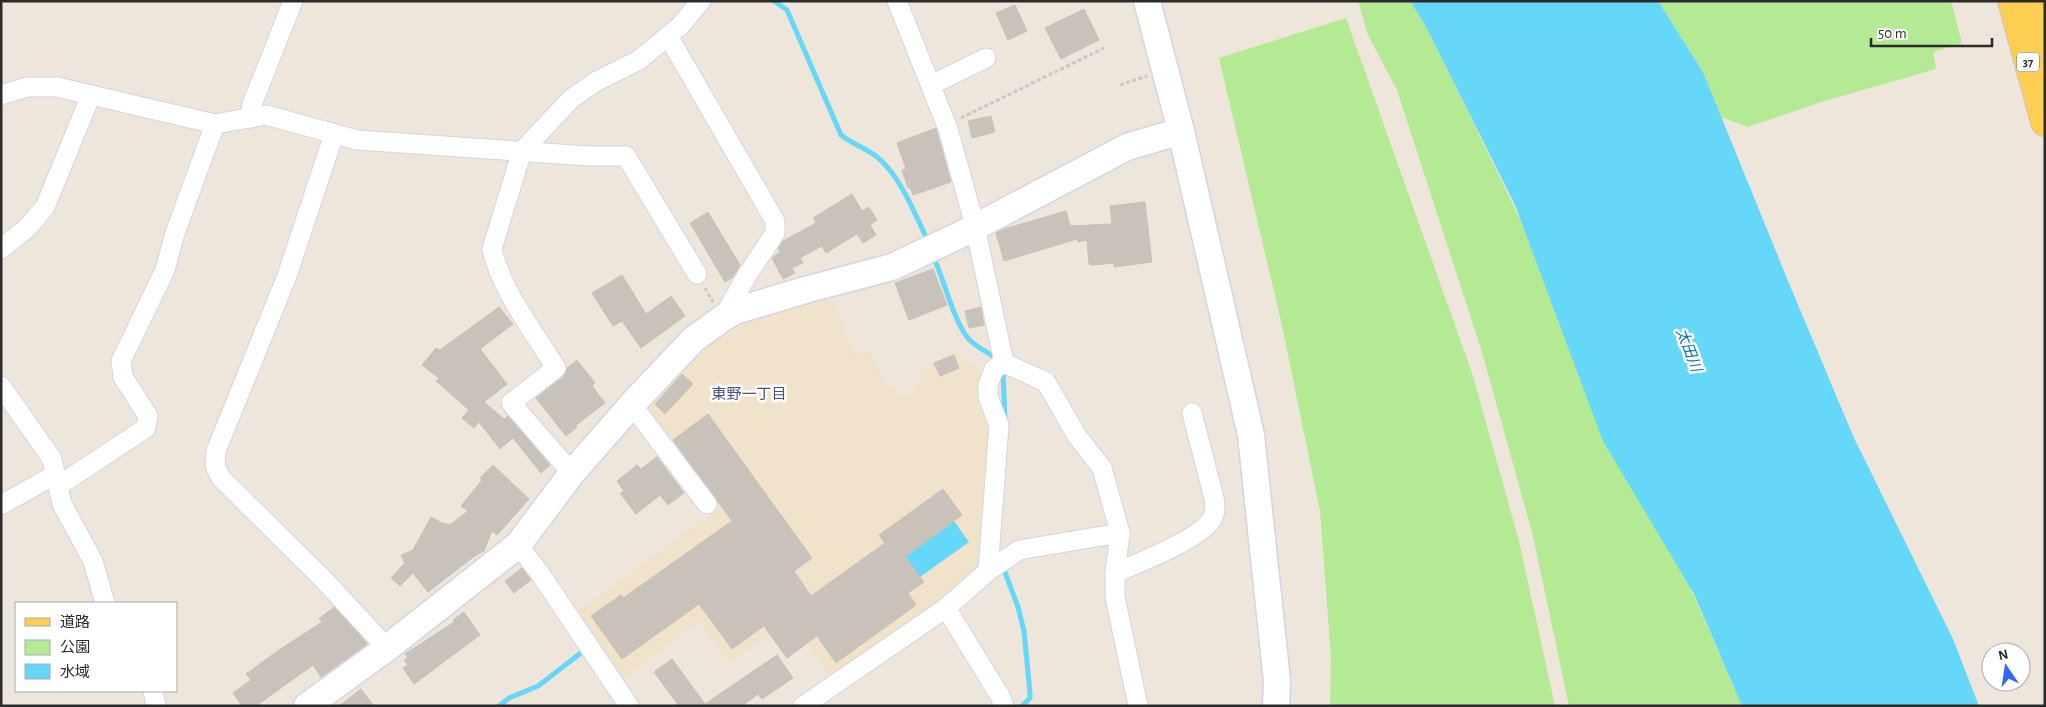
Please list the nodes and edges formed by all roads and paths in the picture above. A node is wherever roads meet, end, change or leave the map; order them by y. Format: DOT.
graph roads {
  1 [pos="293,1"];
  2 [pos="702,1"];
  3 [pos="897,1"];
  4 [pos="1147,1"];
  5 [pos="2012,1"];
  6 [pos="2034,1"];
  7 [pos="668,36"];
  8 [pos="2045,41"];
  9 [pos="1104,48"];
  10 [pos="986,58"];
  11 [pos="1141,78"];
  12 [pos="1120,85"];
  13 [pos="931,86"];
  14 [pos="1,94"];
  15 [pos="91,95"];
  16 [pos="251,118"];
  17 [pos="2045,122"];
  18 [pos="215,124"];
  19 [pos="946,125"];
  20 [pos="1180,131"];
  21 [pos="334,134"];
  22 [pos="522,152"];
  23 [pos="975,226"];
  24 [pos="1,249"];
  25 [pos="697,274"];
  26 [pos="723,318"];
  27 [pos="1004,363"];
  28 [pos="1,386"];
  29 [pos="632,405"];
  30 [pos="1192,413"];
  31 [pos="572,473"];
  32 [pos="56,481"];
  33 [pos="707,504"];
  34 [pos="1,505"];
  35 [pos="1120,533"];
  36 [pos="518,546"];
  37 [pos="988,571"];
  38 [pos="1114,573"];
  39 [pos="105,602"];
  40 [pos="946,608"];
  41 [pos="387,648"];
  42 [pos="153,692"];
  43 [pos="156,706"];
  44 [pos="307,706"];
  45 [pos="629,706"];
  46 [pos="803,706"];
  47 [pos="1004,706"];
  48 [pos="1138,706"];
  49 [pos="1276,706"];
  1 -- 16 [label="street"];
  2 -- 7 [label="street"];
  3 -- 13 [label="street"];
  4 -- 20 [label="street"];
  5 -- 17 [label="main road, 37"];
  6 -- 8 [label="main road, 37"];
  7 -- 22 [label="street"];
  7 -- 26 [label="street"];
  9 -- 19 [label="path"];
  10 -- 13 [label="street"];
  11 -- 12 [label="path"];
  13 -- 19 [label="street"];
  14 -- 15 [label="street"];
  15 -- 18 [label="street"];
  15 -- 24 [label="street"];
  16 -- 18 [label="street"];
  16 -- 21 [label="street"];
  18 -- 32 [label="street"];
  19 -- 23 [label="street"];
  20 -- 23 [label="street"];
  20 -- 49 [label="street"];
  21 -- 22 [label="street"];
  21 -- 41 [label="street"];
  22 -- 25 [label="street"];
  22 -- 31 [label="street"];
  23 -- 26 [label="street"];
  23 -- 27 [label="street"];
  25 -- 26 [label="path"];
  26 -- 29 [label="street"];
  27 -- 35 [label="street"];
  27 -- 37 [label="street"];
  28 -- 32 [label="street"];
  29 -- 31 [label="street"];
  29 -- 33 [label="street"];
  30 -- 38 [label="street"];
  31 -- 36 [label="street"];
  32 -- 34 [label="street"];
  32 -- 39 [label="street"];
  35 -- 37 [label="street"];
  35 -- 38 [label="street"];
  36 -- 41 [label="street"];
  36 -- 45 [label="street"];
  37 -- 40 [label="street"];
  38 -- 48 [label="street"];
  40 -- 46 [label="street"];
  40 -- 47 [label="street"];
  41 -- 44 [label="street"];
  42 -- 43 [label="street"];
}
